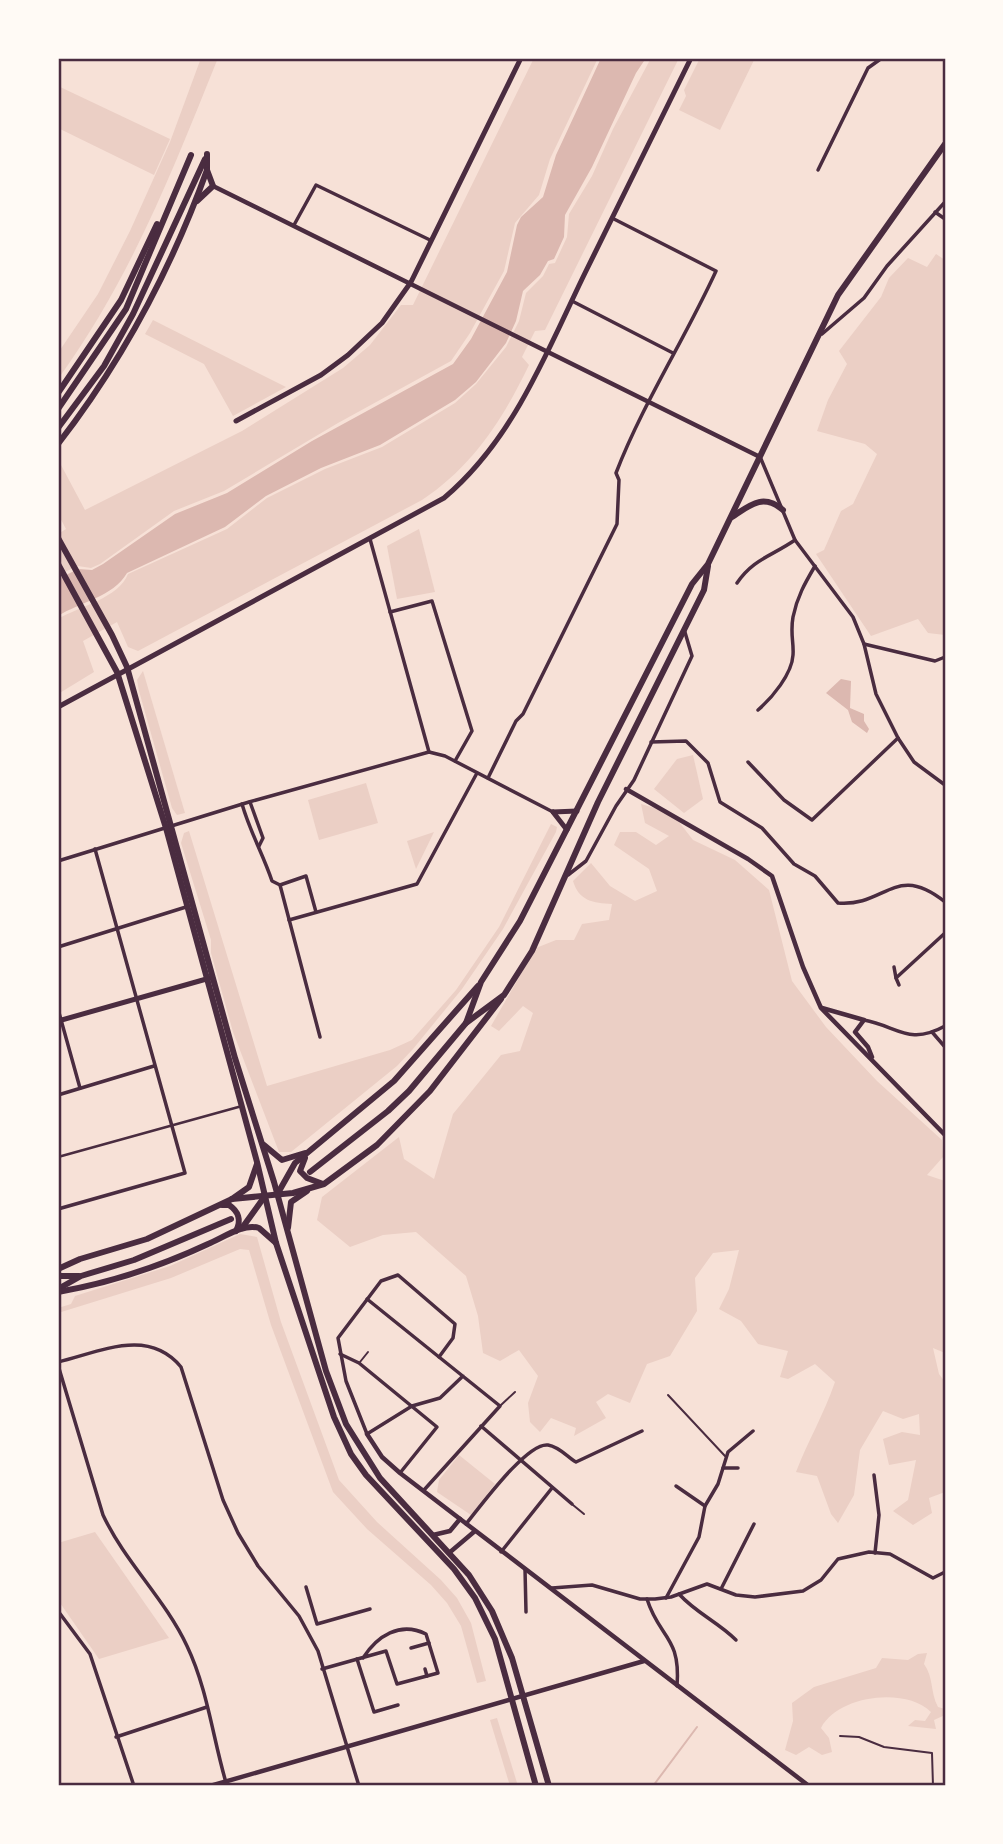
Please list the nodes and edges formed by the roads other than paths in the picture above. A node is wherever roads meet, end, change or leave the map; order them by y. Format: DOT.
graph roads {
  1 [pos="521,58"];
  2 [pos="691,58"];
  3 [pos="873,58"];
  4 [pos="881,60"];
  5 [pos="945,144"];
  6 [pos="943,154"];
  7 [pos="191,155"];
  8 [pos="207,170"];
  9 [pos="818,170"];
  10 [pos="214,186"];
  11 [pos="177,188"];
  12 [pos="945,202"];
  13 [pos="194,205"];
  14 [pos="935,212"];
  15 [pos="612,218"];
  16 [pos="945,219"];
  17 [pos="295,225"];
  18 [pos="431,241"];
  19 [pos="411,282"];
  20 [pos="571,301"];
  21 [pos="817,338"];
  22 [pos="548,352"];
  23 [pos="673,354"];
  24 [pos="58,393"];
  25 [pos="650,403"];
  26 [pos="58,410"];
  27 [pos="236,421"];
  28 [pos="58,428"];
  29 [pos="58,444"];
  30 [pos="760,457"];
  31 [pos="783,510"];
  32 [pos="730,518"];
  33 [pos="58,538"];
  34 [pos="370,539"];
  35 [pos="794,540"];
  36 [pos="58,564"];
  37 [pos="708,564"];
  38 [pos="816,566"];
  39 [pos="737,583"];
  40 [pos="390,612"];
  41 [pos="684,628"];
  42 [pos="864,644"];
  43 [pos="945,657"];
  44 [pos="127,667"];
  45 [pos="117,672"];
  46 [pos="58,707"];
  47 [pos="758,710"];
  48 [pos="898,738"];
  49 [pos="651,742"];
  50 [pos="429,752"];
  51 [pos="455,761"];
  52 [pos="748,762"];
  53 [pos="477,773"];
  54 [pos="488,778"];
  55 [pos="945,785"];
  56 [pos="626,789"];
  57 [pos="250,802"];
  58 [pos="242,804"];
  59 [pos="577,811"];
  60 [pos="553,812"];
  61 [pos="169,827"];
  62 [pos="567,830"];
  63 [pos="259,846"];
  64 [pos="95,849"];
  65 [pos="58,861"];
  66 [pos="563,878"];
  67 [pos="280,885"];
  68 [pos="945,902"];
  69 [pos="191,906"];
  70 [pos="316,912"];
  71 [pos="289,920"];
  72 [pos="118,930"];
  73 [pos="945,933"];
  74 [pos="58,947"];
  75 [pos="894,967"];
  76 [pos="210,978"];
  77 [pos="897,978"];
  78 [pos="481,982"];
  79 [pos="899,985"];
  80 [pos="504,995"];
  81 [pos="136,999"];
  82 [pos="821,1008"];
  83 [pos="58,1009"];
  84 [pos="864,1020"];
  85 [pos="59,1021"];
  86 [pos="466,1023"];
  87 [pos="945,1026"];
  88 [pos="932,1032"];
  89 [pos="320,1037"];
  90 [pos="945,1046"];
  91 [pos="872,1059"];
  92 [pos="154,1066"];
  93 [pos="80,1088"];
  94 [pos="58,1095"];
  95 [pos="242,1106"];
  96 [pos="172,1126"];
  97 [pos="945,1135"];
  98 [pos="262,1144"];
  99 [pos="313,1149"];
  100 [pos="58,1157"];
  101 [pos="257,1162"];
  102 [pos="310,1172"];
  103 [pos="324,1184"];
  104 [pos="309,1189"];
  105 [pos="277,1194"];
  106 [pos="265,1196"];
  107 [pos="232,1199"];
  108 [pos="218,1206"];
  109 [pos="58,1209"];
  110 [pos="231,1219"];
  111 [pos="242,1228"];
  112 [pos="235,1232"];
  113 [pos="288,1233"];
  114 [pos="276,1243"];
  115 [pos="58,1269"];
  116 [pos="58,1276"];
  117 [pos="81,1276"];
  118 [pos="58,1290"];
  119 [pos="367,1299"];
  120 [pos="368,1352"];
  121 [pos="340,1353"];
  122 [pos="439,1357"];
  123 [pos="58,1363"];
  124 [pos="359,1363"];
  125 [pos="463,1376"];
  126 [pos="515,1392"];
  127 [pos="668,1395"];
  128 [pos="411,1406"];
  129 [pos="500,1406"];
  130 [pos="481,1426"];
  131 [pos="642,1431"];
  132 [pos="753,1432"];
  133 [pos="367,1434"];
  134 [pos="726,1457"];
  135 [pos="520,1460"];
  136 [pos="723,1468"];
  137 [pos="738,1468"];
  138 [pos="400,1473"];
  139 [pos="874,1475"];
  140 [pos="676,1486"];
  141 [pos="552,1488"];
  142 [pos="424,1490"];
  143 [pos="572,1504"];
  144 [pos="705,1506"];
  145 [pos="584,1514"];
  146 [pos="460,1519"];
  147 [pos="466,1524"];
  148 [pos="754,1524"];
  149 [pos="475,1531"];
  150 [pos="433,1535"];
  151 [pos="501,1552"];
  152 [pos="449,1553"];
  153 [pos="876,1553"];
  154 [pos="441,1556"];
  155 [pos="525,1569"];
  156 [pos="945,1572"];
  157 [pos="306,1587"];
  158 [pos="550,1588"];
  159 [pos="721,1589"];
  160 [pos="678,1594"];
  161 [pos="666,1598"];
  162 [pos="647,1599"];
  163 [pos="370,1609"];
  164 [pos="58,1611"];
  165 [pos="526,1612"];
  166 [pos="736,1640"];
  167 [pos="429,1643"];
  168 [pos="411,1648"];
  169 [pos="363,1658"];
  170 [pos="357,1659"];
  171 [pos="645,1661"];
  172 [pos="322,1669"];
  173 [pos="425,1669"];
  174 [pos="427,1676"];
  175 [pos="677,1686"];
  176 [pos="523,1696"];
  177 [pos="512,1699"];
  178 [pos="398,1705"];
  179 [pos="207,1707"];
  180 [pos="839,1736"];
  181 [pos="115,1737"];
  182 [pos="346,1746"];
  183 [pos="226,1784"];
  184 [pos="134,1786"];
  185 [pos="209,1786"];
  186 [pos="359,1786"];
  187 [pos="537,1786"];
  188 [pos="549,1786"];
  189 [pos="809,1786"];
  190 [pos="933,1786"];
  1 -- 18 [label="main road"];
  2 -- 15 [label="main road"];
  3 -- 4 [label="lane"];
  4 -- 9 [label="street"];
  5 -- 6 [label="main road"];
  6 -- 21 [label="main road"];
  7 -- 11 [label="main road"];
  8 -- 10 [label="main road"];
  8 -- 13 [label="main road"];
  8 -- 28 [label="main road"];
  10 -- 13 [label="main road"];
  10 -- 17 [label="street"];
  11 -- 24 [label="main road"];
  11 -- 26 [label="main road"];
  12 -- 14 [label="street"];
  13 -- 29 [label="main road"];
  14 -- 16 [label="street"];
  14 -- 21 [label="street"];
  15 -- 20 [label="main road"];
  15 -- 23 [label="street"];
  17 -- 18 [label="street"];
  17 -- 19 [label="street"];
  18 -- 19 [label="main road"];
  19 -- 22 [label="street"];
  19 -- 27 [label="main road"];
  20 -- 22 [label="main road"];
  20 -- 23 [label="street"];
  21 -- 30 [label="main road"];
  22 -- 25 [label="street"];
  22 -- 34 [label="main road"];
  23 -- 25 [label="street"];
  25 -- 30 [label="street"];
  25 -- 54 [label="street"];
  30 -- 31 [label="street"];
  30 -- 32 [label="main road"];
  31 -- 32 [label="main road"];
  31 -- 35 [label="street"];
  32 -- 37 [label="main road"];
  33 -- 44 [label="main road"];
  34 -- 40 [label="street"];
  34 -- 44 [label="main road"];
  35 -- 38 [label="street"];
  35 -- 39 [label="street"];
  36 -- 45 [label="main road"];
  37 -- 41 [label="main road"];
  37 -- 59 [label="main road"];
  38 -- 42 [label="street"];
  38 -- 47 [label="street"];
  40 -- 50 [label="street"];
  40 -- 51 [label="street"];
  41 -- 49 [label="street"];
  41 -- 66 [label="main road"];
  42 -- 43 [label="street"];
  42 -- 48 [label="street"];
  44 -- 45 [label="main road"];
  44 -- 61 [label="main road"];
  45 -- 46 [label="main road"];
  45 -- 61 [label="main road"];
  48 -- 52 [label="street"];
  48 -- 55 [label="street"];
  49 -- 56 [label="street"];
  49 -- 68 [label="street"];
  50 -- 51 [label="street"];
  50 -- 57 [label="street"];
  51 -- 53 [label="street"];
  53 -- 54 [label="street"];
  53 -- 70 [label="street"];
  54 -- 60 [label="street"];
  56 -- 66 [label="street"];
  56 -- 82 [label="street"];
  57 -- 58 [label="street"];
  57 -- 63 [label="street"];
  58 -- 61 [label="street"];
  58 -- 63 [label="street"];
  59 -- 60 [label="main road"];
  59 -- 62 [label="main road"];
  60 -- 62 [label="main road"];
  61 -- 64 [label="street"];
  61 -- 69 [label="main road"];
  62 -- 78 [label="main road"];
  63 -- 67 [label="street"];
  64 -- 65 [label="street"];
  64 -- 72 [label="street"];
  66 -- 80 [label="main road"];
  67 -- 70 [label="street"];
  67 -- 71 [label="street"];
  69 -- 72 [label="street"];
  69 -- 76 [label="main road"];
  70 -- 71 [label="street"];
  71 -- 89 [label="street"];
  72 -- 74 [label="street"];
  72 -- 81 [label="street"];
  73 -- 77 [label="street"];
  75 -- 77 [label="street"];
  76 -- 81 [label="main road"];
  76 -- 95 [label="main road"];
  76 -- 98 [label="main road"];
  77 -- 79 [label="street"];
  78 -- 86 [label="main road"];
  78 -- 99 [label="main road"];
  80 -- 86 [label="main road"];
  80 -- 103 [label="main road"];
  81 -- 85 [label="main road"];
  81 -- 92 [label="street"];
  82 -- 84 [label="street"];
  82 -- 91 [label="street"];
  83 -- 85 [label="street"];
  84 -- 88 [label="street"];
  84 -- 91 [label="street"];
  85 -- 93 [label="street"];
  86 -- 102 [label="main road"];
  87 -- 88 [label="street"];
  88 -- 90 [label="street"];
  91 -- 97 [label="street"];
  92 -- 93 [label="street"];
  92 -- 96 [label="street"];
  93 -- 94 [label="street"];
  95 -- 96 [label="street"];
  95 -- 101 [label="main road"];
  96 -- 100 [label="street"];
  96 -- 109 [label="street"];
  98 -- 99 [label="main road"];
  98 -- 105 [label="main road"];
  99 -- 103 [label="main road"];
  99 -- 105 [label="main road"];
  101 -- 106 [label="main road"];
  101 -- 107 [label="main road"];
  103 -- 104 [label="main road"];
  104 -- 105 [label="main road"];
  104 -- 113 [label="main road"];
  105 -- 106 [label="main road"];
  105 -- 113 [label="main road"];
  106 -- 107 [label="main road"];
  106 -- 111 [label="main road"];
  106 -- 114 [label="main road"];
  107 -- 108 [label="main road"];
  108 -- 112 [label="main road"];
  108 -- 115 [label="main road"];
  110 -- 117 [label="main road"];
  111 -- 112 [label="main road"];
  111 -- 114 [label="main road"];
  112 -- 118 [label="main road"];
  113 -- 150 [label="main road"];
  114 -- 154 [label="main road"];
  116 -- 117 [label="main road"];
  117 -- 118 [label="main road"];
  119 -- 121 [label="street"];
  119 -- 122 [label="street"];
  119 -- 122 [label="street"];
  120 -- 124 [label="lane"];
  121 -- 124 [label="street"];
  121 -- 133 [label="street"];
  122 -- 125 [label="street"];
  123 -- 172 [label="street"];
  123 -- 179 [label="street"];
  124 -- 128 [label="street"];
  125 -- 128 [label="street"];
  125 -- 129 [label="street"];
  126 -- 129 [label="lane"];
  127 -- 134 [label="lane"];
  128 -- 133 [label="street"];
  128 -- 138 [label="street"];
  129 -- 130 [label="street"];
  130 -- 135 [label="street"];
  130 -- 142 [label="street"];
  131 -- 135 [label="street"];
  132 -- 134 [label="street"];
  133 -- 138 [label="street"];
  134 -- 136 [label="street"];
  135 -- 141 [label="street"];
  135 -- 147 [label="street"];
  136 -- 137 [label="street"];
  136 -- 144 [label="street"];
  138 -- 142 [label="street"];
  139 -- 153 [label="street"];
  140 -- 144 [label="street"];
  141 -- 143 [label="street"];
  141 -- 151 [label="street"];
  142 -- 146 [label="street"];
  143 -- 145 [label="lane"];
  144 -- 161 [label="street"];
  146 -- 147 [label="street"];
  146 -- 150 [label="street"];
  147 -- 149 [label="street"];
  148 -- 159 [label="street"];
  149 -- 151 [label="street"];
  149 -- 152 [label="street"];
  150 -- 152 [label="main road"];
  151 -- 155 [label="street"];
  152 -- 154 [label="street"];
  152 -- 176 [label="main road"];
  153 -- 156 [label="street"];
  153 -- 159 [label="street"];
  154 -- 177 [label="main road"];
  155 -- 158 [label="street"];
  155 -- 165 [label="street"];
  157 -- 163 [label="street"];
  158 -- 162 [label="street"];
  158 -- 171 [label="street"];
  159 -- 160 [label="street"];
  160 -- 161 [label="street"];
  160 -- 166 [label="street"];
  161 -- 162 [label="street"];
  162 -- 175 [label="street"];
  164 -- 181 [label="street"];
  167 -- 168 [label="street"];
  167 -- 169 [label="street"];
  167 -- 174 [label="street"];
  169 -- 170 [label="street"];
  169 -- 174 [label="street"];
  170 -- 172 [label="street"];
  170 -- 178 [label="street"];
  171 -- 175 [label="street"];
  171 -- 176 [label="street"];
  172 -- 182 [label="street"];
  173 -- 174 [label="street"];
  175 -- 189 [label="street"];
  176 -- 177 [label="street"];
  176 -- 188 [label="main road"];
  177 -- 182 [label="street"];
  177 -- 187 [label="main road"];
  179 -- 181 [label="street"];
  179 -- 183 [label="street"];
  180 -- 190 [label="lane"];
  181 -- 184 [label="street"];
  182 -- 183 [label="street"];
  182 -- 186 [label="street"];
  183 -- 185 [label="street"];
}
